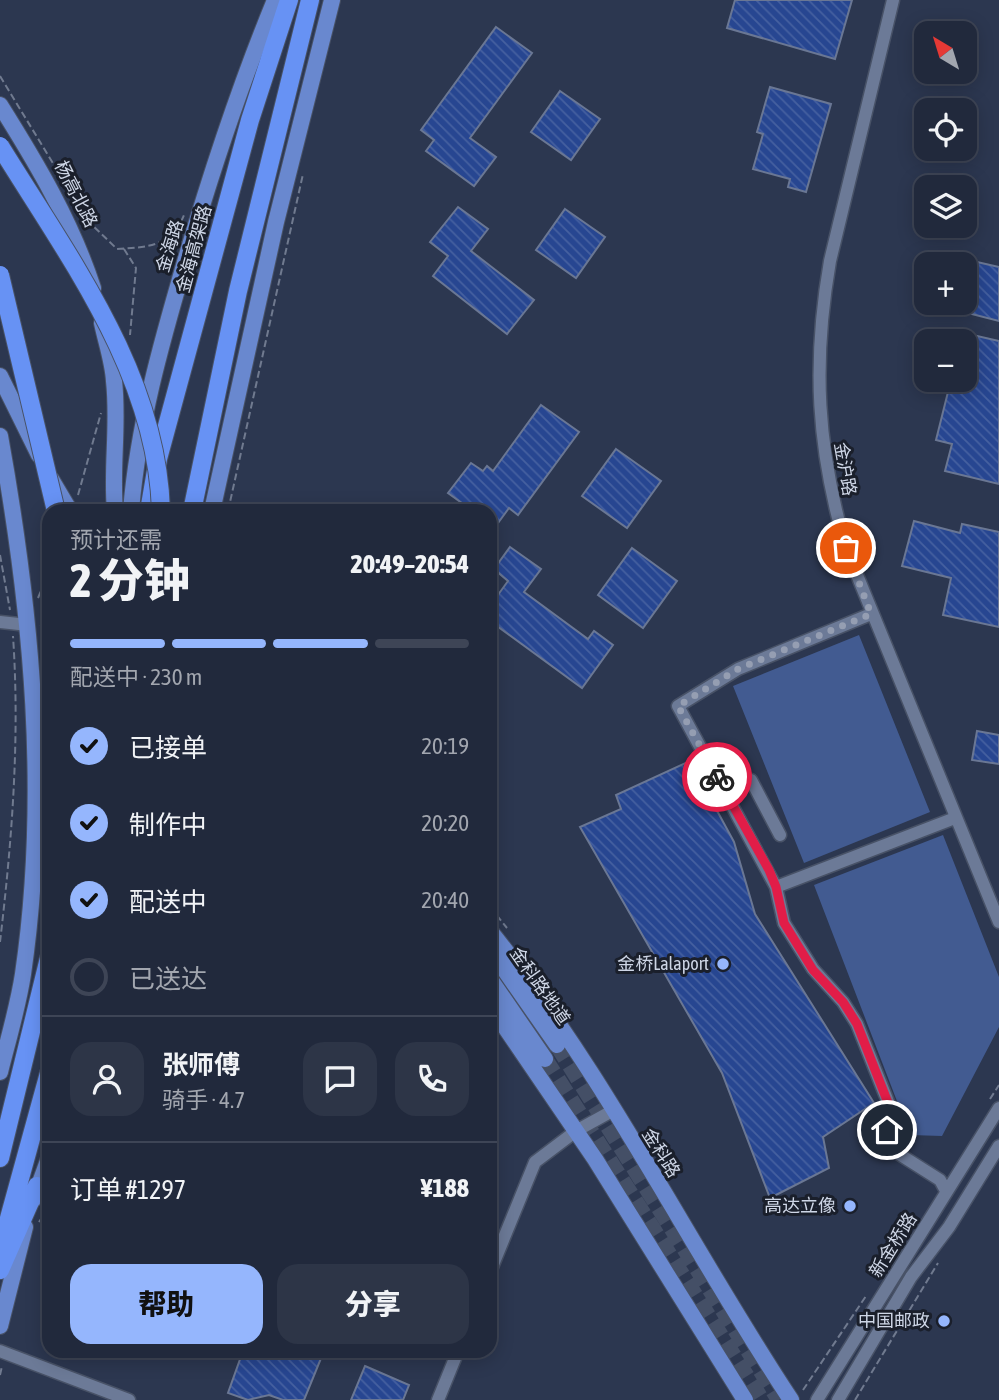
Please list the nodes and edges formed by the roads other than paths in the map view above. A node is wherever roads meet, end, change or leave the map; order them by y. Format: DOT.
graph roads {
  1 [pos="275,0"];
  2 [pos="289,0"];
  3 [pos="310,0"];
  4 [pos="332,0"];
  5 [pos="893,0"];
  6 [pos="0,105"];
  7 [pos="0,146"];
  8 [pos="0,275"];
  9 [pos="0,376"];
  10 [pos="0,436"];
  11 [pos="54,504"];
  12 [pos="73,504"];
  13 [pos="114,504"];
  14 [pos="132,504"];
  15 [pos="150,504"];
  16 [pos="160,504"];
  17 [pos="193,504"];
  18 [pos="214,504"];
  19 [pos="871,614"];
  20 [pos="13,624"];
  21 [pos="727,794"];
  22 [pos="955,818"];
  23 [pos="780,835"];
  24 [pos="42,859"];
  25 [pos="776,887"];
  26 [pos="33,894"];
  27 [pos="999,922"];
  28 [pos="497,940"];
  29 [pos="497,959"];
  30 [pos="42,987"];
  31 [pos="497,989"];
  32 [pos="497,1014"];
  33 [pos="557,1045"];
  34 [pos="545,1059"];
  35 [pos="0,1072"];
  36 [pos="42,1098"];
  37 [pos="999,1108"];
  38 [pos="612,1111"];
  39 [pos="576,1130"];
  40 [pos="999,1146"];
  41 [pos="0,1158"];
  42 [pos="42,1174"];
  43 [pos="37,1186"];
  44 [pos="946,1191"];
  45 [pos="0,1251"];
  46 [pos="497,1255"];
  47 [pos="0,1270"];
  48 [pos="0,1326"];
  49 [pos="0,1351"];
  50 [pos="455,1358"];
  51 [pos="129,1400"];
  52 [pos="438,1400"];
  53 [pos="745,1400"];
  54 [pos="791,1400"];
  55 [pos="817,1400"];
  56 [pos="838,1400"];
  1 -- 14 [label="main road, 金海路"];
  2 -- 15 [label="highway, 金海高架路, bridge"];
  3 -- 17 [label="highway"];
  4 -- 18 [label="main road"];
  5 -- 19 [label="street, 金沪路"];
  6 -- 13 [label="main road, 杨高北路"];
  7 -- 16 [label="highway, 杨高北路, bridge"];
  8 -- 11 [label="highway, bridge"];
  9 -- 12 [label="main road"];
  10 -- 20 [label="main road"];
  19 -- 21 [label="street"];
  19 -- 22 [label="street, 金沪路"];
  20 -- 26 [label="main road"];
  21 -- 23 [label="street"];
  21 -- 25 [label="street"];
  22 -- 25 [label="street"];
  22 -- 27 [label="street, 金沪路"];
  24 -- 26 [label="main road"];
  25 -- 44 [label="street"];
  26 -- 35 [label="main road"];
  28 -- 38 [label="main road, 金科路"];
  29 -- 33 [label="main road, 金科路地道"];
  30 -- 41 [label="highway"];
  31 -- 34 [label="main road, 金科路地道"];
  32 -- 39 [label="main road"];
  36 -- 45 [label="highway"];
  37 -- 44 [label="street, 新金桥路"];
  38 -- 39 [label="street"];
  38 -- 54 [label="main road, 金科路"];
  39 -- 46 [label="street"];
  39 -- 53 [label="main road"];
  40 -- 56 [label="street, 新金桥路"];
  42 -- 43 [label="main road"];
  43 -- 47 [label="highway"];
  43 -- 48 [label="main road"];
  44 -- 55 [label="street, 新金桥路"];
  49 -- 51 [label="street"];
  50 -- 52 [label="street"];
}
